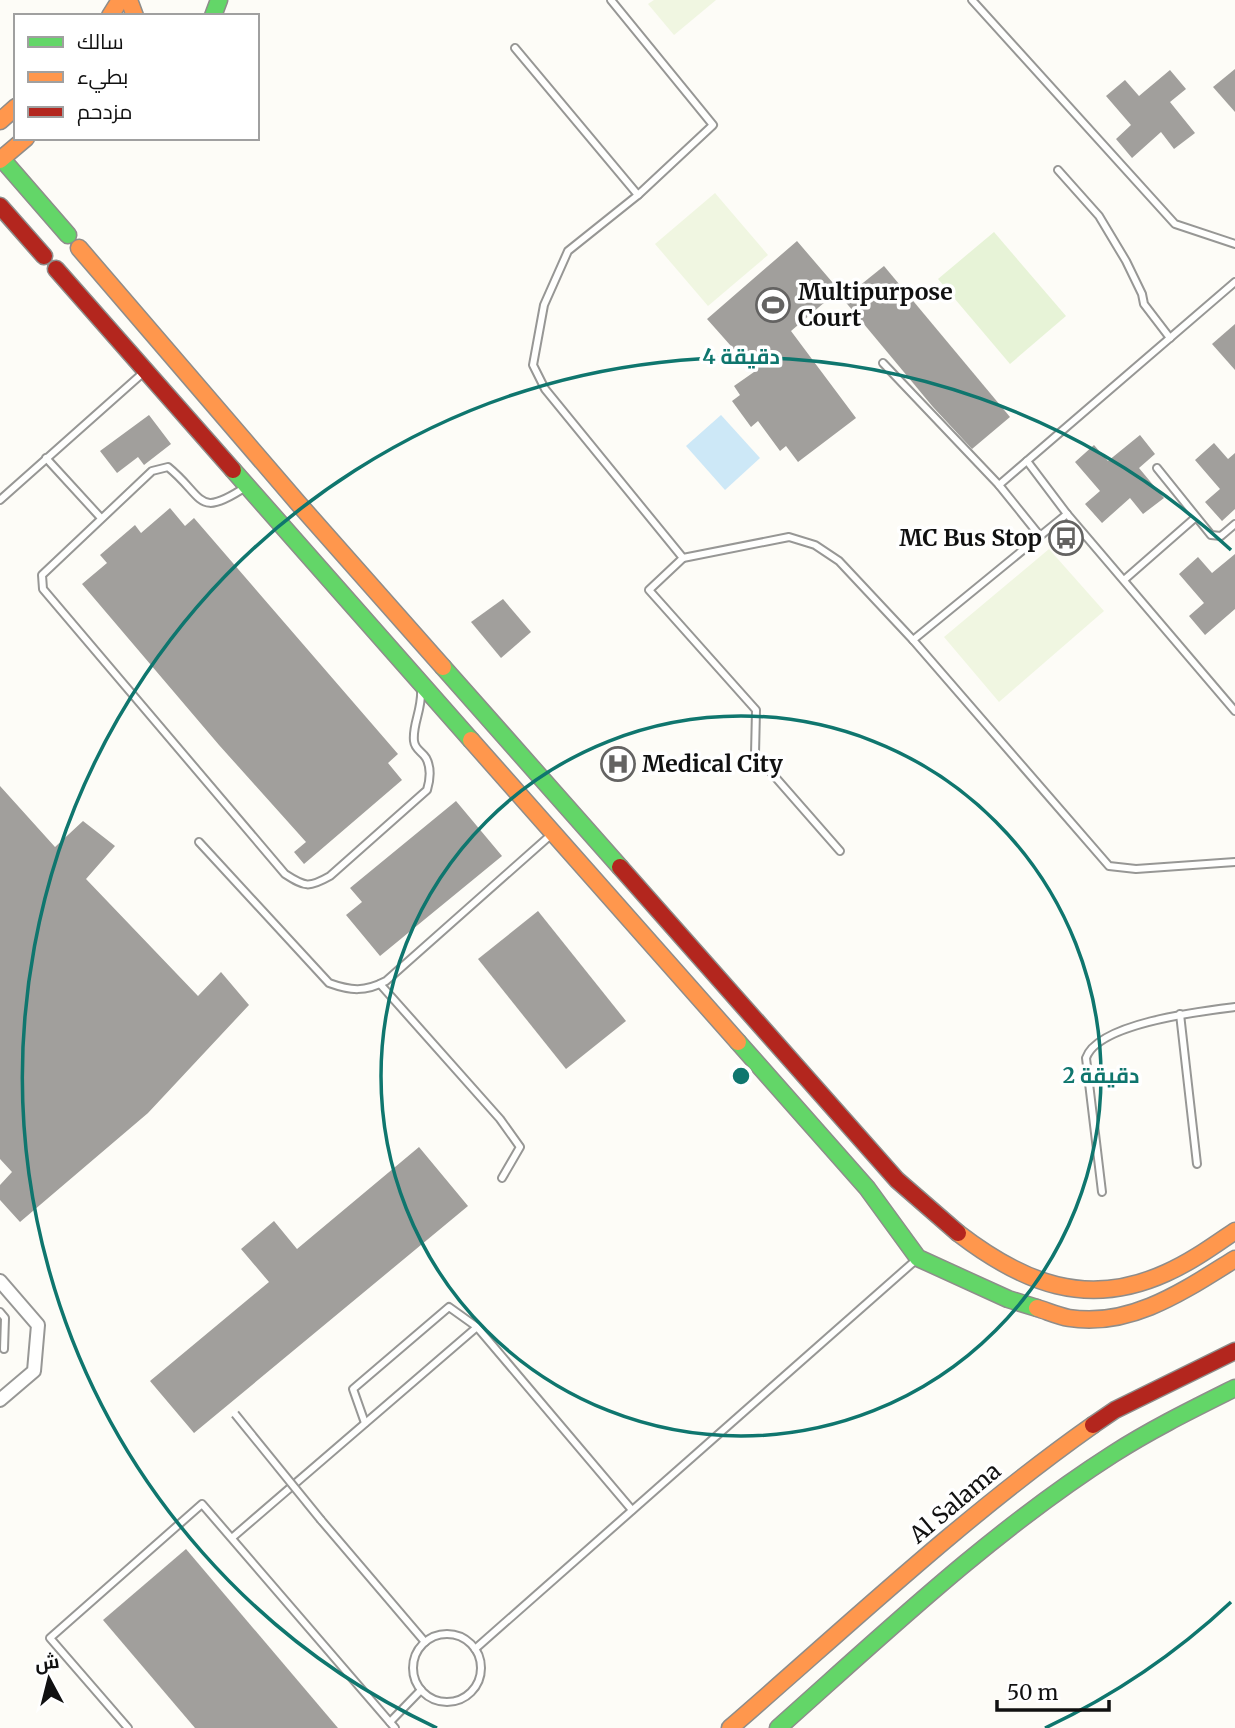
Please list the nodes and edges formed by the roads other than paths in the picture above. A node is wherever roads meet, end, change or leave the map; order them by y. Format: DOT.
graph roads {
  1 [pos="611,0"];
  2 [pos="972,0"];
  3 [pos="515,48"];
  4 [pos="14,109"];
  5 [pos="0,121"];
  6 [pos="24,140"];
  7 [pos="1,160"];
  8 [pos="1058,170"];
  9 [pos="638,195"];
  10 [pos="0,206"];
  11 [pos="68,235"];
  12 [pos="1235,244"];
  13 [pos="79,248"];
  14 [pos="44,256"];
  15 [pos="56,269"];
  16 [pos="1235,282"];
  17 [pos="1170,338"];
  18 [pos="883,363"];
  19 [pos="145,370"];
  20 [pos="46,458"];
  21 [pos="1027,461"];
  22 [pos="1157,468"];
  23 [pos="247,485"];
  24 [pos="999,485"];
  25 [pos="0,500"];
  26 [pos="1067,514"];
  27 [pos="1196,517"];
  28 [pos="101,518"];
  29 [pos="1235,524"];
  30 [pos="1040,536"];
  31 [pos="683,558"];
  32 [pos="1124,580"];
  33 [pos="913,640"];
  34 [pos="420,682"];
  35 [pos="1235,710"];
  36 [pos="553,833"];
  37 [pos="199,842"];
  38 [pos="840,850"];
  39 [pos="1235,862"];
  40 [pos="380,984"];
  41 [pos="1235,1007"];
  42 [pos="1180,1014"];
  43 [pos="1197,1164"];
  44 [pos="502,1178"];
  45 [pos="1102,1192"];
  46 [pos="1235,1231"];
  47 [pos="918,1258"];
  48 [pos="1235,1259"];
  49 [pos="1016,1274"];
  50 [pos="0,1281"];
  51 [pos="1008,1299"];
  52 [pos="0,1312"];
  53 [pos="477,1327"];
  54 [pos="4,1349"];
  55 [pos="1235,1351"];
  56 [pos="1235,1388"];
  57 [pos="0,1400"];
  58 [pos="235,1414"];
  59 [pos="365,1423"];
  60 [pos="632,1510"];
  61 [pos="233,1537"];
  62 [pos="425,1642"];
  63 [pos="475,1649"];
  64 [pos="421,1690"];
  65 [pos="390,1722"];
  66 [pos="128,1728"];
  67 [pos="395,1728"];
  68 [pos="730,1728"];
  69 [pos="778,1728"];
  1 -- 9 [label="lane"];
  2 -- 12 [label="lane"];
  3 -- 9 [label="lane"];
  4 -- 5 [label="street"];
  6 -- 7 [label="street"];
  7 -- 11 [label="street"];
  8 -- 17 [label="lane"];
  9 -- 31 [label="lane"];
  10 -- 14 [label="street"];
  13 -- 49 [label="street"];
  15 -- 19 [label="street"];
  16 -- 17 [label="lane"];
  17 -- 21 [label="lane"];
  18 -- 24 [label="lane"];
  19 -- 20 [label="lane"];
  19 -- 23 [label="street"];
  20 -- 25 [label="lane"];
  20 -- 28 [label="lane"];
  21 -- 24 [label="lane"];
  21 -- 26 [label="lane"];
  22 -- 27 [label="lane"];
  23 -- 28 [label="lane"];
  23 -- 34 [label="street"];
  24 -- 30 [label="lane"];
  26 -- 30 [label="lane"];
  26 -- 32 [label="lane"];
  27 -- 29 [label="lane"];
  27 -- 32 [label="lane"];
  28 -- 34 [label="lane"];
  30 -- 33 [label="lane"];
  31 -- 33 [label="lane"];
  31 -- 38 [label="lane"];
  32 -- 35 [label="lane"];
  33 -- 39 [label="lane"];
  34 -- 36 [label="street"];
  36 -- 40 [label="lane"];
  36 -- 47 [label="street"];
  37 -- 40 [label="lane"];
  40 -- 44 [label="lane"];
  41 -- 42 [label="lane"];
  42 -- 43 [label="lane"];
  42 -- 45 [label="lane"];
  46 -- 49 [label="street"];
  47 -- 51 [label="street"];
  47 -- 60 [label="lane"];
  48 -- 51 [label="street"];
  49 -- 51 [label="street"];
  50 -- 57 [label="street"];
  52 -- 54 [label="lane"];
  53 -- 59 [label="lane"];
  53 -- 59 [label="lane"];
  53 -- 60 [label="lane"];
  55 -- 68 [label="street, Al Salama"];
  56 -- 69 [label="street"];
  58 -- 62 [label="lane, bridge"];
  59 -- 61 [label="lane"];
  60 -- 63 [label="lane"];
  61 -- 65 [label="lane"];
  61 -- 66 [label="lane"];
  62 -- 63 [label="lane"];
  62 -- 64 [label="lane"];
  63 -- 64 [label="lane"];
  64 -- 65 [label="lane"];
  65 -- 67 [label="lane"];
}
